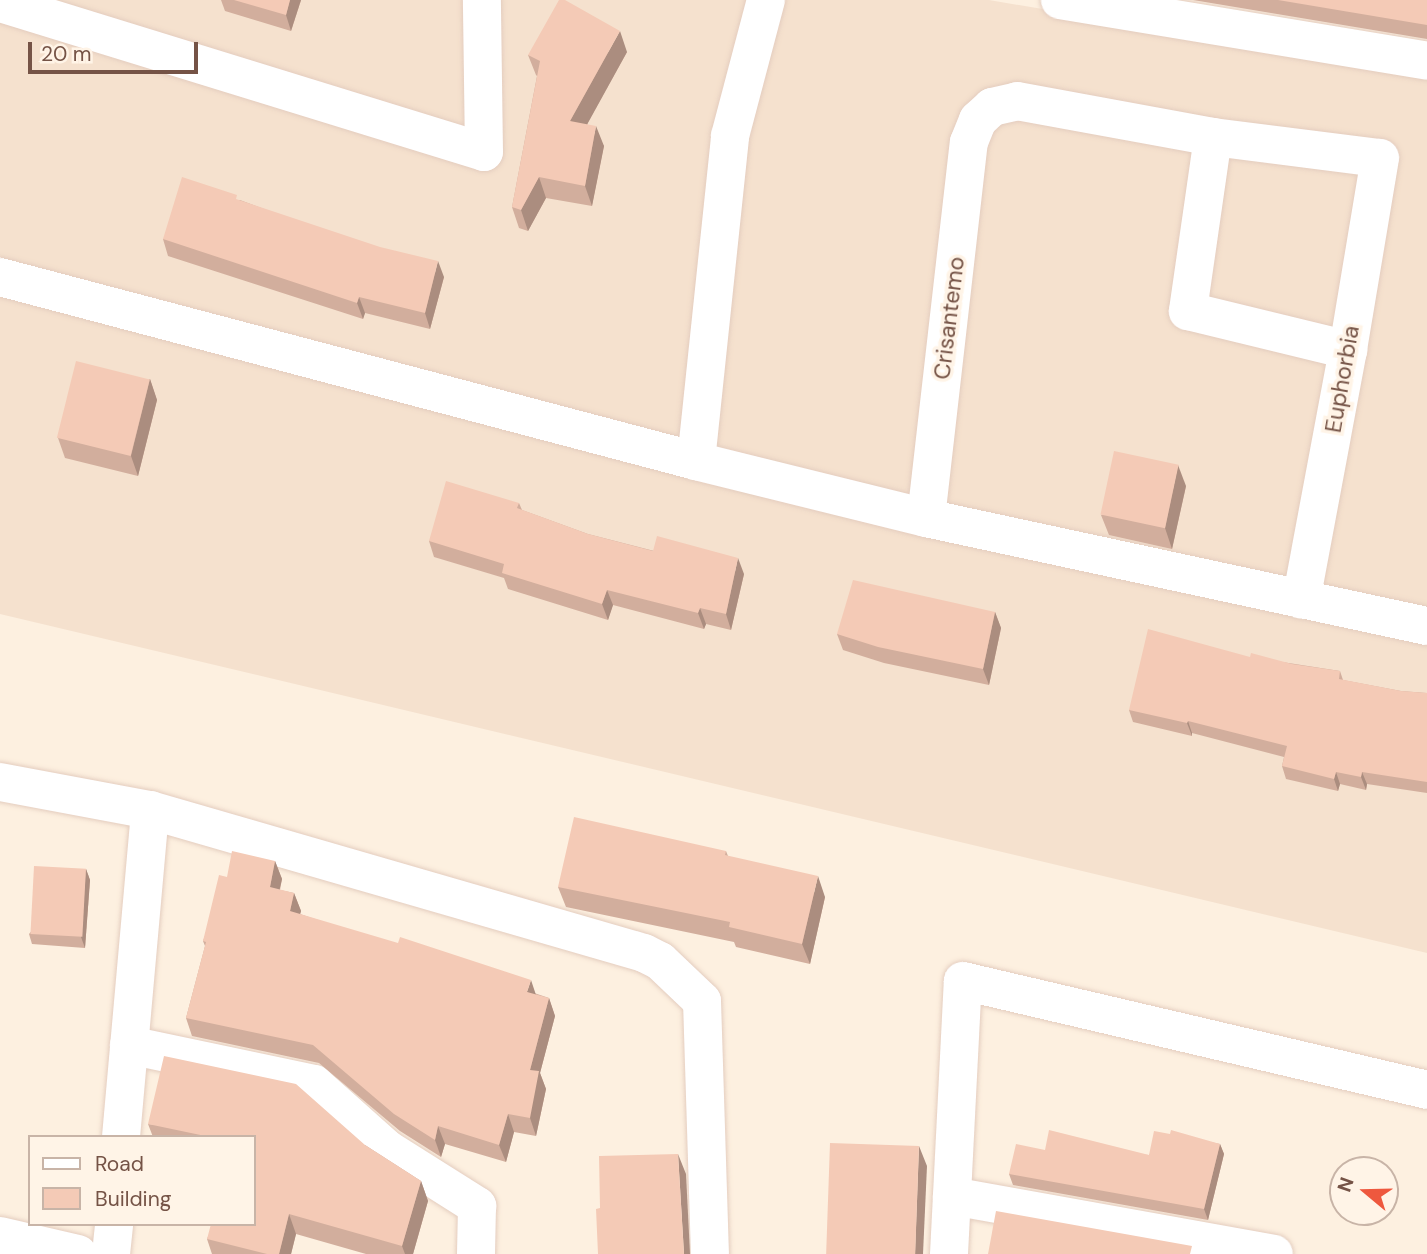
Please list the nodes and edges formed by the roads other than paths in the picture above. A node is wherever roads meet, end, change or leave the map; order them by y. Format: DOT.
graph roads {
  1 [pos="482,0"];
  2 [pos="766,0"];
  3 [pos="1060,0"];
  4 [pos="4,9"];
  5 [pos="1427,61"];
  6 [pos="1213,137"];
  7 [pos="0,277"];
  8 [pos="1348,350"];
  9 [pos="696,461"];
  10 [pos="926,518"];
  11 [pos="1301,600"];
  12 [pos="1427,626"];
  13 [pos="0,782"];
  14 [pos="150,810"];
  15 [pos="130,1045"];
  16 [pos="1427,1090"];
  17 [pos="121,1135"];
  18 [pos="952,1196"];
  19 [pos="114,1226"];
  20 [pos="0,1236"];
  21 [pos="78,1254"];
  22 [pos="111,1254"];
  23 [pos="476,1254"];
  24 [pos="710,1254"];
  25 [pos="949,1254"];
  26 [pos="1274,1254"];
  1 -- 4 [label="street"];
  2 -- 9 [label="street"];
  3 -- 5 [label="street"];
  6 -- 8 [label="street"];
  6 -- 8 [label="street, Euphorbia"];
  6 -- 10 [label="street, Crisantemo"];
  7 -- 9 [label="street"];
  8 -- 11 [label="street, Euphorbia"];
  9 -- 10 [label="street"];
  10 -- 11 [label="street"];
  11 -- 12 [label="street"];
  13 -- 14 [label="street"];
  14 -- 15 [label="street"];
  14 -- 24 [label="street"];
  15 -- 17 [label="street"];
  15 -- 23 [label="street"];
  16 -- 18 [label="street"];
  18 -- 25 [label="street"];
  18 -- 26 [label="street"];
  19 -- 22 [label="street"];
  20 -- 21 [label="street"];
}
